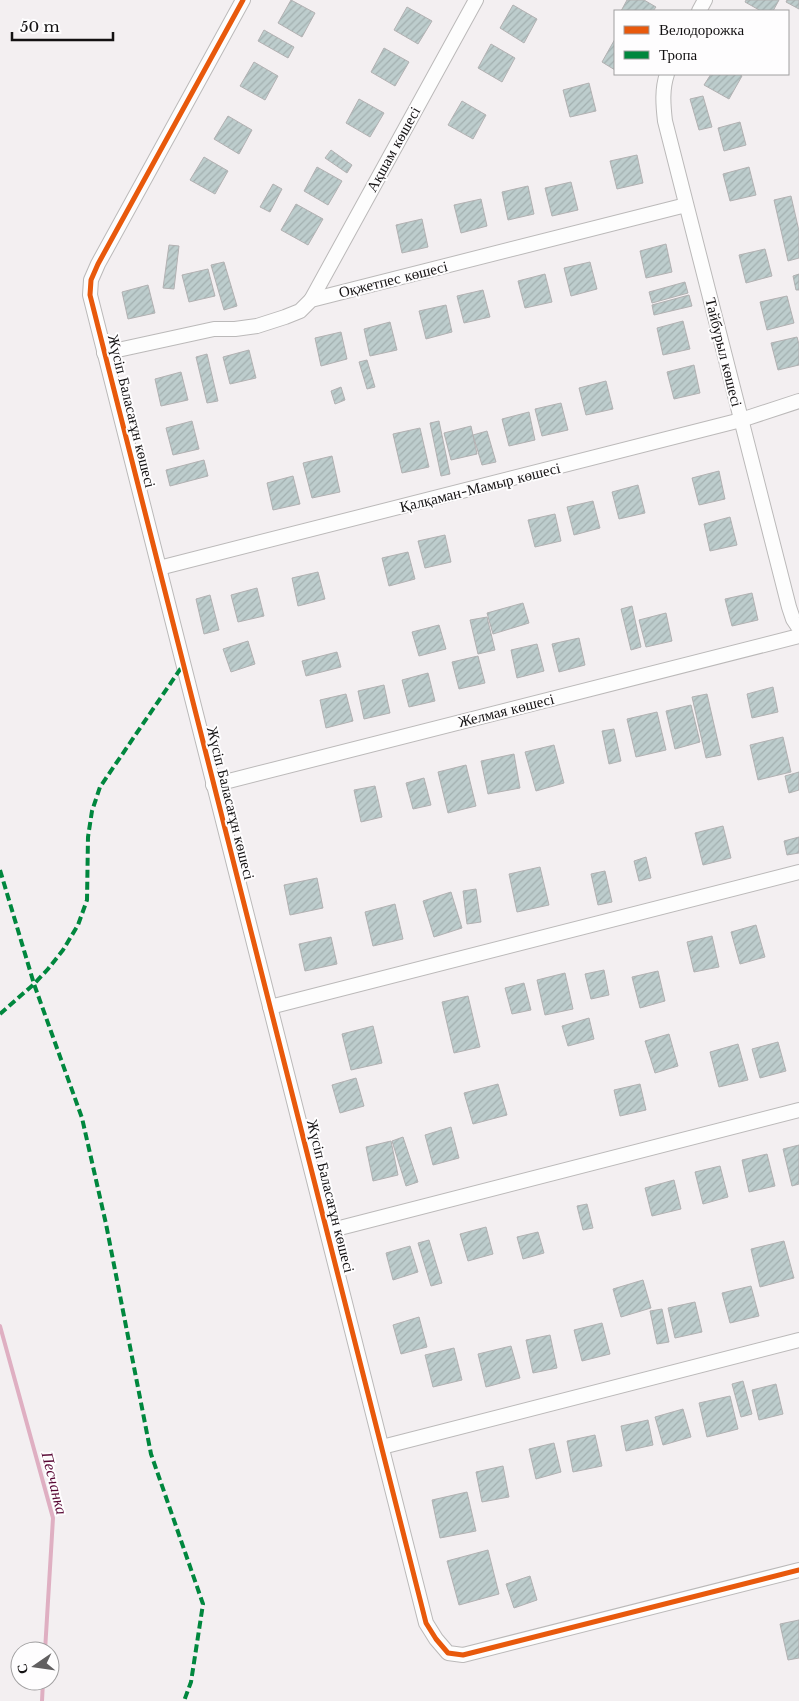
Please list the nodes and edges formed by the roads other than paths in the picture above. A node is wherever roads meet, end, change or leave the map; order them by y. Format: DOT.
graph roads {
  1 [pos="244,0"];
  2 [pos="476,0"];
  3 [pos="667,75"];
  4 [pos="686,205"];
  5 [pos="312,300"];
  6 [pos="104,353"];
  7 [pos="799,402"];
  8 [pos="741,420"];
  9 [pos="159,568"];
  10 [pos="799,628"];
  11 [pos="799,636"];
  12 [pos="214,784"];
  13 [pos="799,872"];
  14 [pos="270,1007"];
  15 [pos="799,1110"];
  16 [pos="328,1231"];
  17 [pos="799,1340"];
  18 [pos="382,1447"];
  19 [pos="799,1570"];
  1 -- 6 [label="street, Жүсіп Баласағұн көшесі"];
  2 -- 5 [label="street, Ақшам көшесі"];
  3 -- 4 [label="street, Тайбурыл көшесі"];
  4 -- 5 [label="street, Оқжетпес көшесі"];
  4 -- 8 [label="street, Тайбурыл көшесі"];
  5 -- 6 [label="street, Оқжетпес көшесі"];
  6 -- 9 [label="street, Жүсіп Баласағұн көшесі"];
  7 -- 8 [label="street, Қалқаман-Мамыр көшесі"];
  8 -- 9 [label="street, Қалқаман-Мамыр көшесі"];
  8 -- 10 [label="street, Тайбурыл көшесі"];
  9 -- 12 [label="street, Жүсіп Баласағұн көшесі"];
  11 -- 12 [label="street, Желмая көшесі"];
  12 -- 14 [label="street, Жүсіп Баласағұн көшесі"];
  13 -- 14 [label="street"];
  14 -- 16 [label="street, Жүсіп Баласағұн көшесі"];
  15 -- 16 [label="street"];
  16 -- 18 [label="street, Жүсіп Баласағұн көшесі"];
  17 -- 18 [label="street"];
  18 -- 19 [label="street, Жүсіп Баласағұн көшесі"];
}
